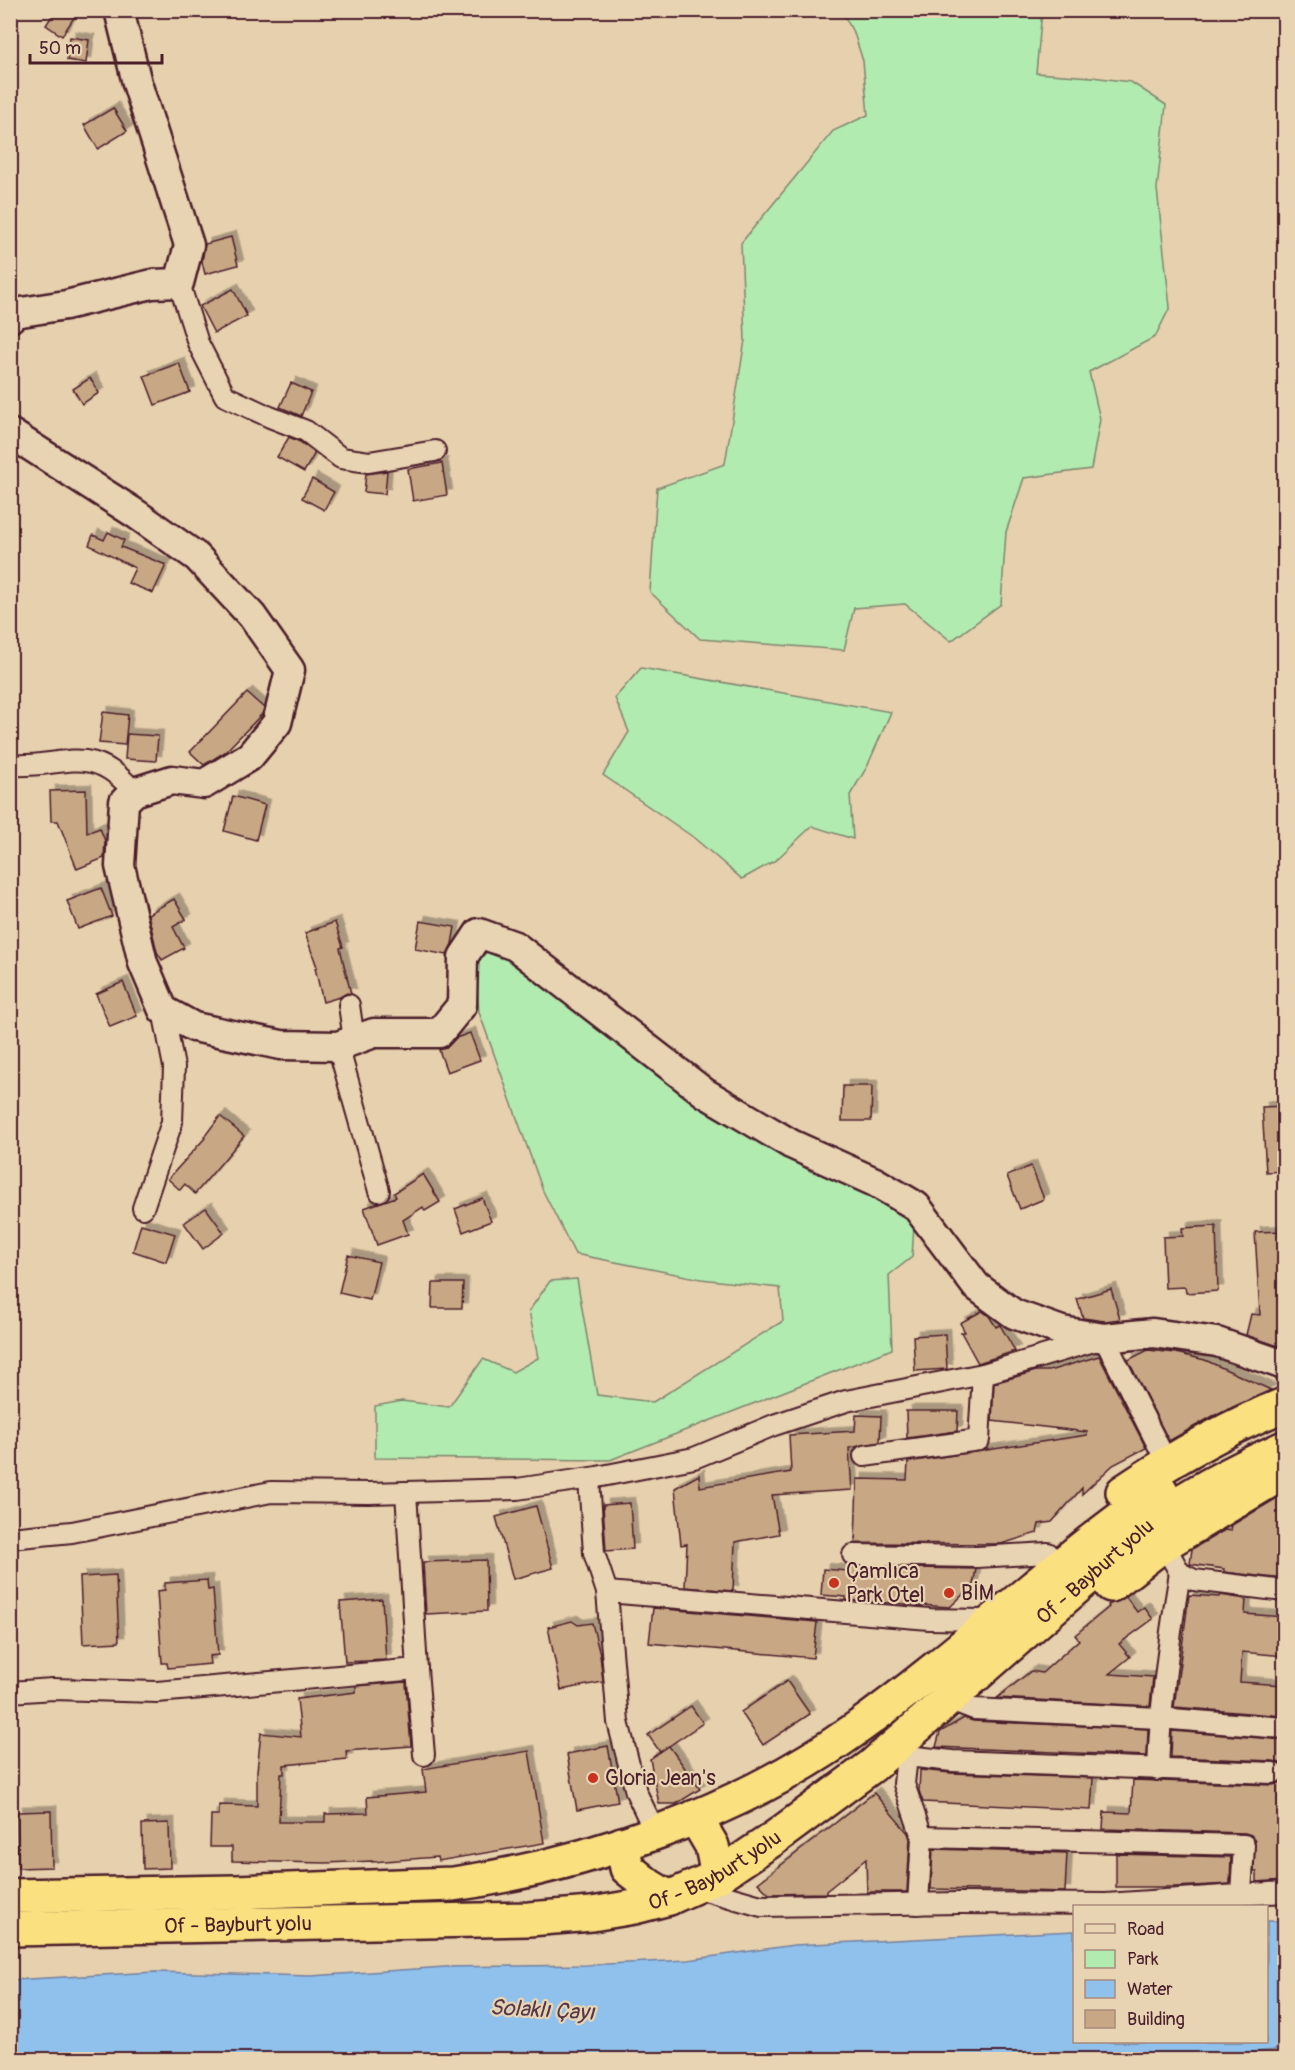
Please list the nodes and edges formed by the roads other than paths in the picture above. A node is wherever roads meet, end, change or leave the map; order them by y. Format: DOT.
graph roads {
  1 [pos="119,10"];
  2 [pos="179,283"];
  3 [pos="10,318"];
  4 [pos="10,433"];
  5 [pos="435,451"];
  6 [pos="10,765"];
  7 [pos="134,792"];
  8 [pos="349,1005"];
  9 [pos="163,1010"];
  10 [pos="346,1043"];
  11 [pos="379,1191"];
  12 [pos="143,1208"];
  13 [pos="1104,1338"];
  14 [pos="1284,1365"];
  15 [pos="983,1374"];
  16 [pos="1284,1405"];
  17 [pos="1284,1426"];
  18 [pos="1284,1448"];
  19 [pos="864,1456"];
  20 [pos="1167,1463"];
  21 [pos="1284,1472"];
  22 [pos="589,1479"];
  23 [pos="406,1492"];
  24 [pos="10,1538"];
  25 [pos="1164,1544"];
  26 [pos="1048,1553"];
  27 [pos="853,1555"];
  28 [pos="1180,1573"];
  29 [pos="1284,1591"];
  30 [pos="607,1592"];
  31 [pos="983,1620"];
  32 [pos="1020,1638"];
  33 [pos="951,1655"];
  34 [pos="417,1669"];
  35 [pos="10,1692"];
  36 [pos="948,1699"];
  37 [pos="1159,1718"];
  38 [pos="1284,1728"];
  39 [pos="902,1751"];
  40 [pos="424,1755"];
  41 [pos="1158,1770"];
  42 [pos="1272,1773"];
  43 [pos="695,1817"];
  44 [pos="656,1832"];
  45 [pos="922,1837"];
  46 [pos="622,1844"];
  47 [pos="694,1887"];
  48 [pos="1284,1892"];
  49 [pos="1241,1893"];
  50 [pos="10,1896"];
  51 [pos="918,1904"];
  52 [pos="10,1929"];
  1 -- 2 [label="street"];
  2 -- 3 [label="street"];
  2 -- 5 [label="street"];
  4 -- 7 [label="street"];
  6 -- 7 [label="street"];
  7 -- 9 [label="street"];
  8 -- 10 [label="street"];
  9 -- 10 [label="street"];
  9 -- 12 [label="street"];
  10 -- 11 [label="street"];
  10 -- 13 [label="street"];
  13 -- 14 [label="street"];
  13 -- 15 [label="street"];
  13 -- 20 [label="street"];
  15 -- 19 [label="street"];
  15 -- 22 [label="street"];
  16 -- 20 [label="highway"];
  17 -- 33 [label="highway, Of - Bayburt yolu"];
  18 -- 32 [label="highway, Of - Bayburt yolu"];
  20 -- 26 [label="highway"];
  21 -- 25 [label="highway"];
  22 -- 23 [label="street"];
  22 -- 30 [label="street"];
  23 -- 24 [label="street"];
  23 -- 34 [label="street"];
  25 -- 28 [label="street"];
  25 -- 32 [label="highway"];
  26 -- 27 [label="street"];
  26 -- 31 [label="highway"];
  28 -- 29 [label="street"];
  28 -- 37 [label="street"];
  30 -- 31 [label="street"];
  30 -- 44 [label="street"];
  31 -- 33 [label="highway"];
  32 -- 36 [label="highway, Of - Bayburt yolu"];
  33 -- 43 [label="highway, Of - Bayburt yolu"];
  34 -- 35 [label="street"];
  34 -- 40 [label="street"];
  36 -- 37 [label="street"];
  36 -- 39 [label="highway, Of - Bayburt yolu"];
  37 -- 38 [label="street"];
  37 -- 41 [label="street"];
  39 -- 41 [label="street"];
  39 -- 45 [label="street"];
  39 -- 47 [label="highway, Of - Bayburt yolu"];
  41 -- 42 [label="street"];
  43 -- 44 [label="highway, Of - Bayburt yolu"];
  43 -- 47 [label="highway"];
  44 -- 46 [label="highway, Of - Bayburt yolu"];
  45 -- 49 [label="street"];
  45 -- 51 [label="street"];
  46 -- 47 [label="highway"];
  46 -- 50 [label="highway, Of - Bayburt yolu"];
  47 -- 51 [label="street"];
  47 -- 52 [label="highway, Of - Bayburt yolu"];
  48 -- 49 [label="street"];
  49 -- 51 [label="street"];
}
